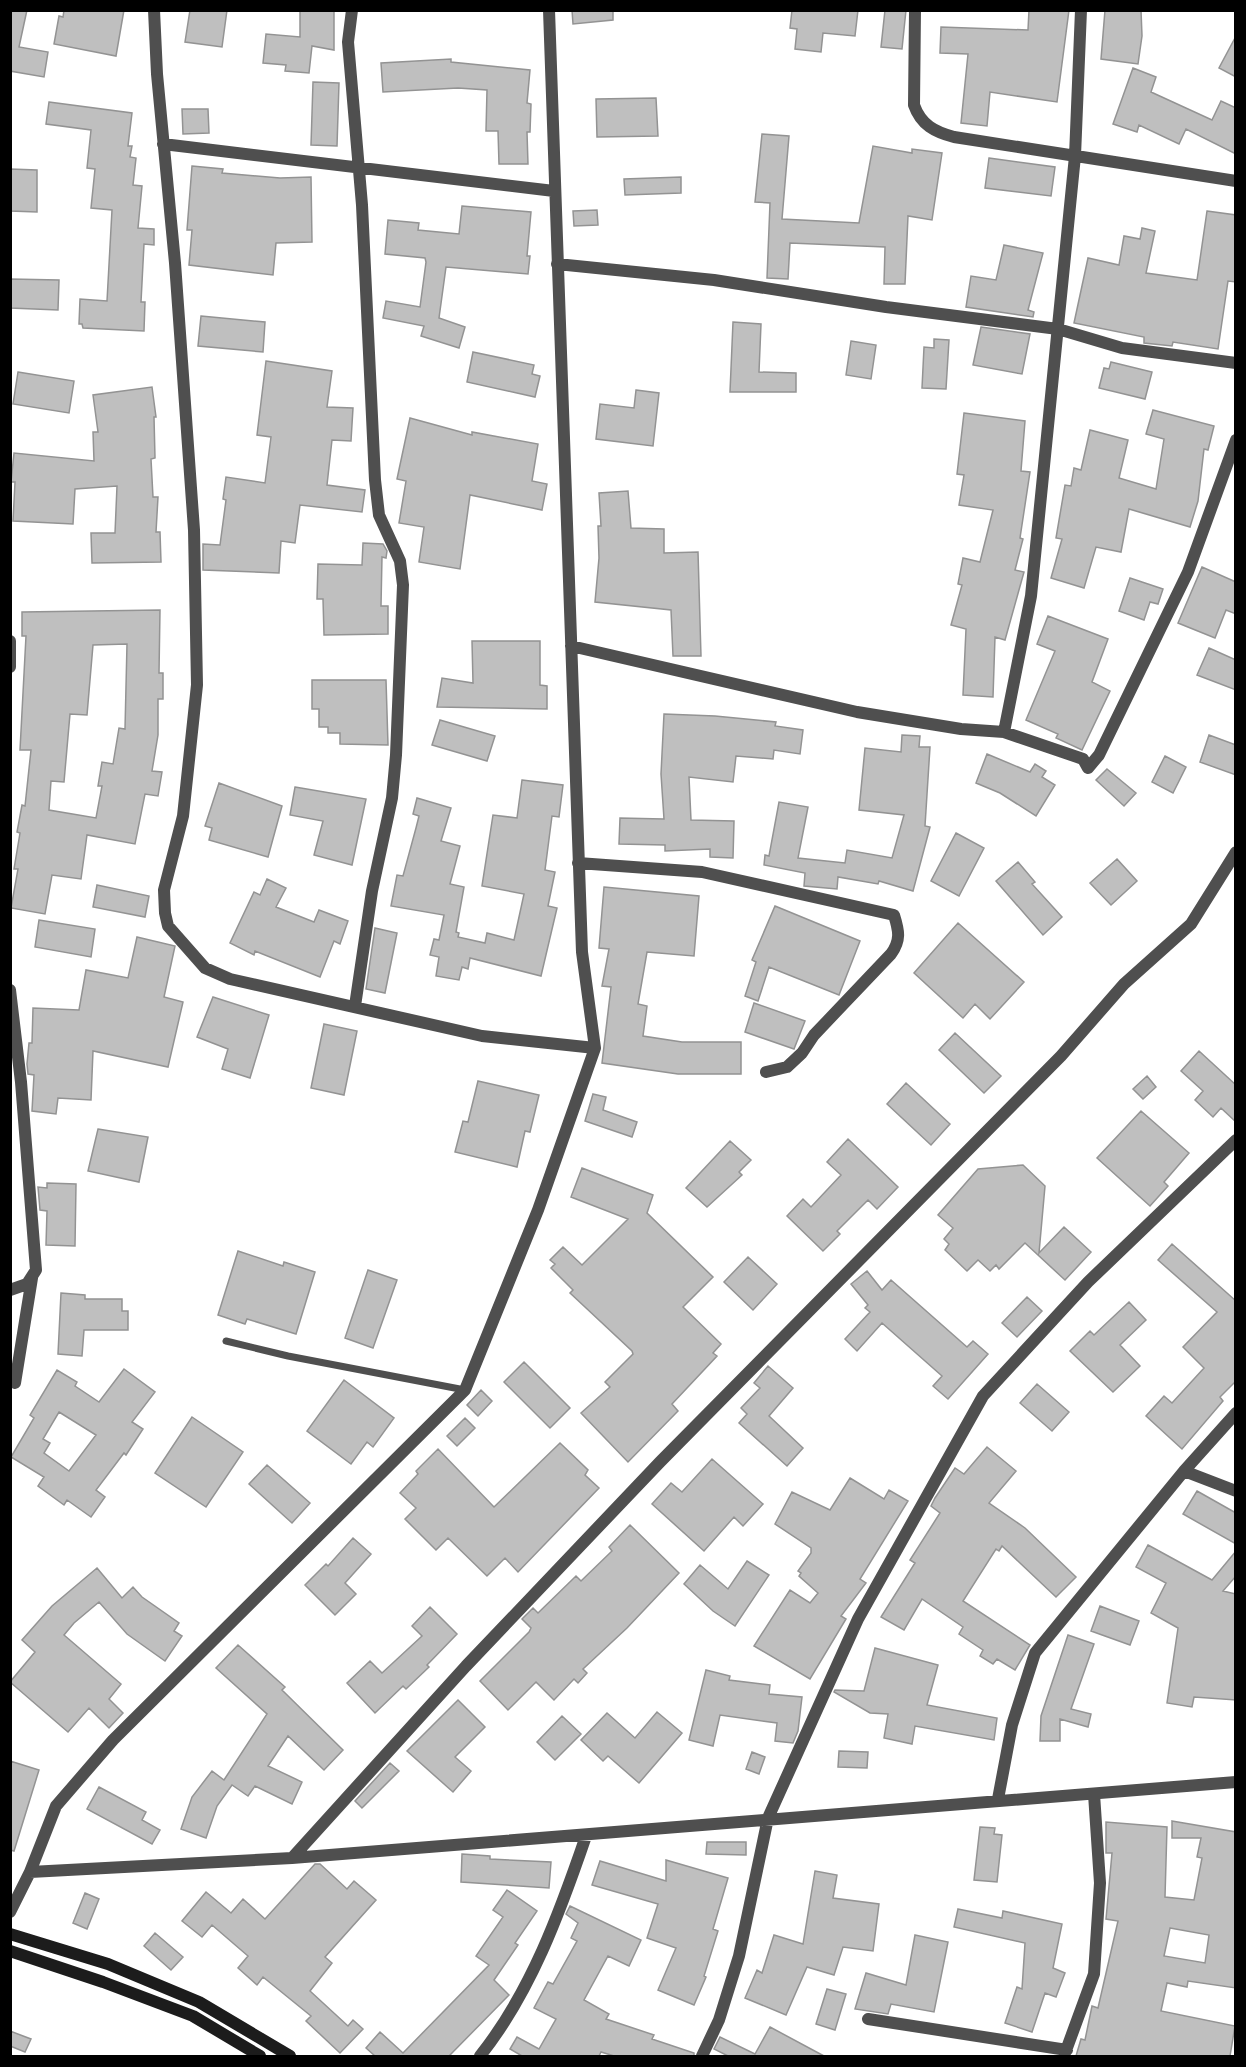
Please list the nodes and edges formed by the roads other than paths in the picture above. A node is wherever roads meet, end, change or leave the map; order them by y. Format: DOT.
graph roads {
  1 [pos="154,10"];
  2 [pos="352,10"];
  3 [pos="549,10"];
  4 [pos="915,10"];
  5 [pos="1082,10"];
  6 [pos="163,144"];
  7 [pos="1075,156"];
  8 [pos="359,169"];
  9 [pos="1236,181"];
  10 [pos="554,191"];
  11 [pos="556,264"];
  12 [pos="1058,329"];
  13 [pos="1236,363"];
  14 [pos="1236,440"];
  15 [pos="10,641"];
  16 [pos="571,646"];
  17 [pos="10,667"];
  18 [pos="1004,732"];
  19 [pos="1236,852"];
  20 [pos="578,863"];
  21 [pos="10,990"];
  22 [pos="355,1006"];
  23 [pos="595,1048"];
  24 [pos="766,1072"];
  25 [pos="1236,1140"];
  26 [pos="32,1278"];
  27 [pos="10,1290"];
  28 [pos="226,1341"];
  29 [pos="15,1383"];
  30 [pos="465,1390"];
  31 [pos="1236,1413"];
  32 [pos="1184,1471"];
  33 [pos="1236,1491"];
  34 [pos="1236,1782"];
  35 [pos="1094,1794"];
  36 [pos="998,1799"];
  37 [pos="768,1818"];
  38 [pos="586,1836"];
  39 [pos="292,1858"];
  40 [pos="30,1872"];
  41 [pos="10,1912"];
  42 [pos="10,1934"];
  43 [pos="10,1951"];
  44 [pos="108,1964"];
  45 [pos="103,1982"];
  46 [pos="868,2019"];
  47 [pos="1065,2053"];
  48 [pos="260,2056"];
  49 [pos="290,2056"];
  50 [pos="480,2056"];
  51 [pos="702,2056"];
  1 -- 6 [label="street"];
  2 -- 8 [label="street"];
  3 -- 10 [label="street"];
  4 -- 7 [label="street"];
  5 -- 7 [label="street"];
  6 -- 8 [label="street"];
  6 -- 22 [label="street"];
  7 -- 9 [label="street"];
  7 -- 12 [label="street"];
  8 -- 10 [label="street"];
  8 -- 22 [label="street"];
  10 -- 11 [label="street"];
  11 -- 12 [label="street"];
  11 -- 16 [label="street"];
  12 -- 13 [label="street"];
  12 -- 18 [label="street"];
  14 -- 18 [label="street"];
  15 -- 17 [label="street"];
  16 -- 18 [label="street"];
  16 -- 20 [label="street"];
  19 -- 39 [label="street"];
  20 -- 23 [label="street"];
  20 -- 24 [label="street"];
  21 -- 26 [label="street"];
  22 -- 23 [label="street"];
  23 -- 30 [label="street"];
  25 -- 37 [label="street"];
  26 -- 27 [label="street"];
  26 -- 29 [label="street"];
  28 -- 30 [label="lane"];
  30 -- 40 [label="street"];
  31 -- 32 [label="street"];
  32 -- 33 [label="street"];
  32 -- 36 [label="street"];
  34 -- 35 [label="street"];
  35 -- 36 [label="street"];
  35 -- 47 [label="street"];
  36 -- 37 [label="street"];
  37 -- 38 [label="street"];
  37 -- 51 [label="street"];
  38 -- 39 [label="street"];
  38 -- 50 [label="street"];
  39 -- 40 [label="street"];
  40 -- 41 [label="street"];
  42 -- 44 [label="main road"];
  43 -- 45 [label="main road"];
  44 -- 45 [label="main road"];
  44 -- 49 [label="main road"];
  45 -- 48 [label="main road"];
  46 -- 47 [label="street"];
}
